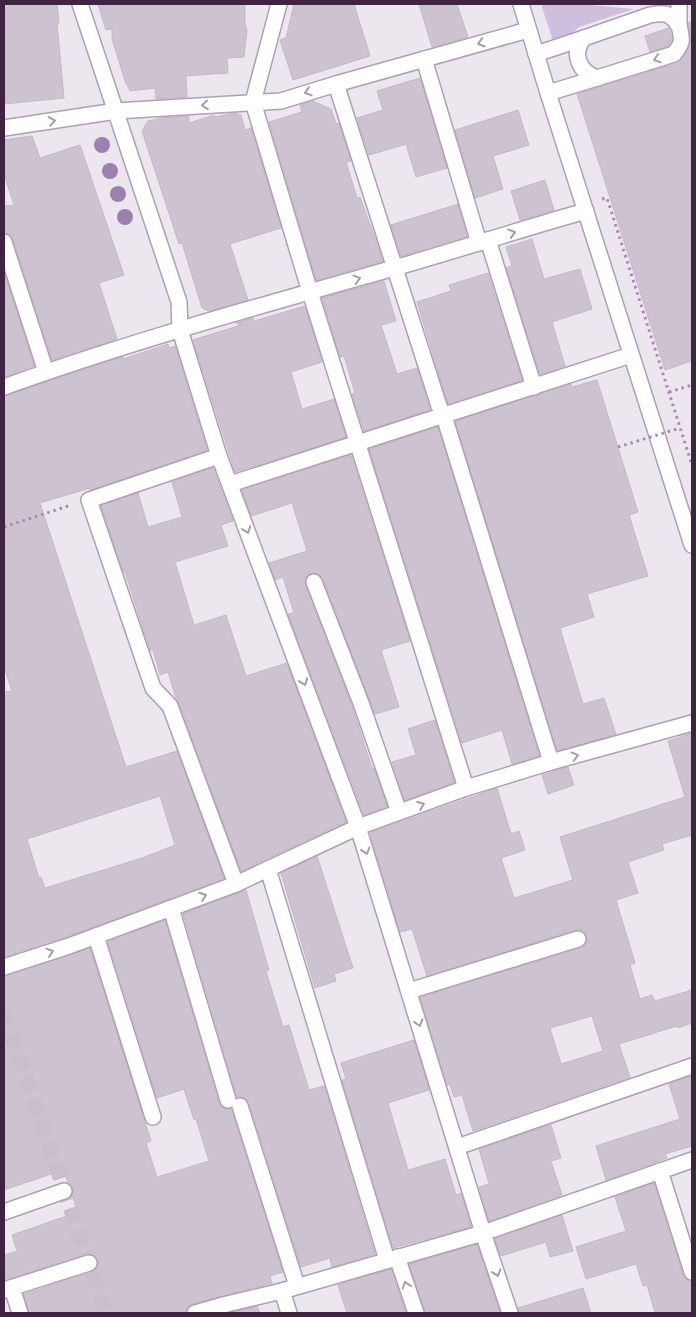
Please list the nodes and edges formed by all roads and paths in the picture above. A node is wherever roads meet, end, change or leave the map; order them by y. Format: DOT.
graph roads {
  1 [pos="80,4"];
  2 [pos="279,4"];
  3 [pos="521,4"];
  4 [pos="679,4"];
  5 [pos="679,26"];
  6 [pos="528,30"];
  7 [pos="584,38"];
  8 [pos="536,54"];
  9 [pos="424,59"];
  10 [pos="597,78"];
  11 [pos="336,84"];
  12 [pos="548,93"];
  13 [pos="253,102"];
  14 [pos="116,111"];
  15 [pos="4,128"];
  16 [pos="602,199"];
  17 [pos="586,211"];
  18 [pos="484,241"];
  19 [pos="4,242"];
  20 [pos="395,268"];
  21 [pos="310,292"];
  22 [pos="180,330"];
  23 [pos="631,355"];
  24 [pos="46,372"];
  25 [pos="692,385"];
  26 [pos="4,387"];
  27 [pos="534,387"];
  28 [pos="669,392"];
  29 [pos="444,416"];
  30 [pos="680,428"];
  31 [pos="358,444"];
  32 [pos="618,447"];
  33 [pos="219,456"];
  34 [pos="692,465"];
  35 [pos="230,484"];
  36 [pos="89,500"];
  37 [pos="4,527"];
  38 [pos="692,545"];
  39 [pos="314,582"];
  40 [pos="692,723"];
  41 [pos="551,762"];
  42 [pos="466,788"];
  43 [pos="399,812"];
  44 [pos="358,827"];
  45 [pos="268,869"];
  46 [pos="236,884"];
  47 [pos="171,908"];
  48 [pos="96,936"];
  49 [pos="578,939"];
  50 [pos="4,967"];
  51 [pos="409,991"];
  52 [pos="692,1066"];
  53 [pos="153,1117"];
  54 [pos="457,1147"];
  55 [pos="692,1160"];
  56 [pos="660,1171"];
  57 [pos="64,1191"];
  58 [pos="4,1212"];
  59 [pos="483,1233"];
  60 [pos="392,1258"];
  61 [pos="89,1263"];
  62 [pos="692,1272"];
  63 [pos="297,1286"];
  64 [pos="8,1289"];
  65 [pos="282,1291"];
  66 [pos="229,1308"];
  67 [pos="20,1313"];
  68 [pos="195,1313"];
  69 [pos="289,1313"];
  70 [pos="416,1313"];
  71 [pos="510,1313"];
  1 -- 14 [label="street"];
  2 -- 13 [label="street"];
  3 -- 6 [label="street"];
  4 -- 5 [label="street"];
  5 -- 7 [label="street"];
  5 -- 10 [label="street, one-way"];
  6 -- 8 [label="street"];
  6 -- 9 [label="street, one-way"];
  7 -- 8 [label="street"];
  7 -- 10 [label="street"];
  8 -- 12 [label="street"];
  9 -- 11 [label="street"];
  9 -- 18 [label="street"];
  10 -- 12 [label="street"];
  11 -- 13 [label="street, one-way"];
  11 -- 20 [label="street"];
  12 -- 17 [label="street"];
  13 -- 14 [label="street, one-way"];
  13 -- 21 [label="street"];
  15 -- 14 [label="street, one-way"];
  14 -- 22 [label="street"];
  16 -- 28 [label="path"];
  18 -- 17 [label="street, one-way"];
  17 -- 23 [label="street"];
  18 -- 20 [label="street"];
  18 -- 27 [label="street"];
  19 -- 24 [label="street"];
  21 -- 20 [label="street, one-way"];
  20 -- 29 [label="street"];
  21 -- 22 [label="street"];
  21 -- 31 [label="street"];
  22 -- 24 [label="street"];
  22 -- 33 [label="street"];
  23 -- 27 [label="street"];
  23 -- 38 [label="street"];
  24 -- 26 [label="street"];
  25 -- 28 [label="path"];
  27 -- 29 [label="street"];
  28 -- 30 [label="path"];
  29 -- 31 [label="street"];
  29 -- 41 [label="street"];
  30 -- 32 [label="path, bridge"];
  30 -- 34 [label="path"];
  31 -- 35 [label="street"];
  31 -- 42 [label="street"];
  33 -- 35 [label="street"];
  33 -- 36 [label="street"];
  35 -- 44 [label="street, one-way"];
  36 -- 37 [label="path"];
  36 -- 46 [label="street"];
  39 -- 43 [label="street"];
  41 -- 40 [label="street, one-way"];
  41 -- 42 [label="street"];
  43 -- 42 [label="street, one-way"];
  43 -- 44 [label="street"];
  44 -- 45 [label="street"];
  44 -- 51 [label="street, one-way"];
  45 -- 46 [label="street"];
  45 -- 60 [label="street"];
  47 -- 46 [label="street, one-way"];
  47 -- 48 [label="street"];
  47 -- 63 [label="street"];
  50 -- 48 [label="street, one-way"];
  48 -- 53 [label="street"];
  49 -- 51 [label="street"];
  51 -- 54 [label="street, one-way"];
  52 -- 54 [label="street"];
  54 -- 59 [label="street"];
  55 -- 56 [label="street"];
  56 -- 59 [label="street"];
  56 -- 62 [label="street"];
  57 -- 58 [label="street"];
  59 -- 60 [label="street"];
  59 -- 71 [label="street, one-way"];
  60 -- 63 [label="street"];
  70 -- 60 [label="street, one-way"];
  61 -- 64 [label="street"];
  63 -- 65 [label="street"];
  64 -- 67 [label="street"];
  65 -- 66 [label="street"];
  65 -- 69 [label="street"];
  66 -- 68 [label="street"];
}
